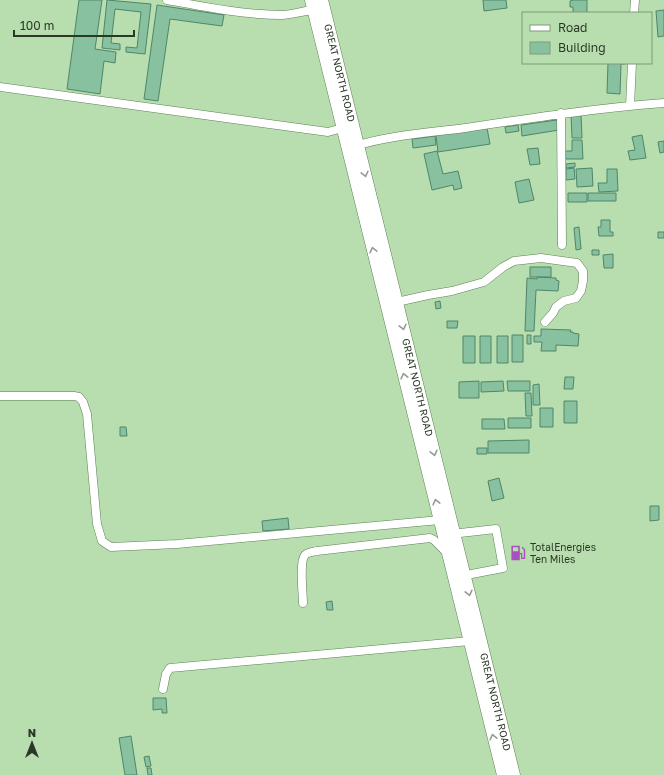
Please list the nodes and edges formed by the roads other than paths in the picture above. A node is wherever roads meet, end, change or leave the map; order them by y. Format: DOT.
graph roads {
  1 [pos="167,0"];
  2 [pos="322,0"];
  3 [pos="635,0"];
  4 [pos="312,5"];
  5 [pos="634,12"];
  6 [pos="632,64"];
  7 [pos="0,87"];
  8 [pos="664,103"];
  9 [pos="630,106"];
  10 [pos="561,113"];
  11 [pos="348,126"];
  12 [pos="353,146"];
  13 [pos="562,245"];
  14 [pos="397,302"];
  15 [pos="545,322"];
  16 [pos="0,396"];
  17 [pos="440,520"];
  18 [pos="449,535"];
  19 [pos="449,555"];
  20 [pos="459,576"];
  21 [pos="303,604"];
  22 [pos="470,641"];
  23 [pos="163,689"];
  24 [pos="503,775"];
  25 [pos="514,775"];
  1 -- 4 [label="street"];
  2 -- 11 [label="highway, GREAT NORTH ROAD"];
  3 -- 5 [label="street"];
  4 -- 11 [label="highway, GREAT NORTH ROAD"];
  6 -- 9 [label="street"];
  7 -- 11 [label="street"];
  8 -- 9 [label="street"];
  9 -- 10 [label="street"];
  10 -- 12 [label="street"];
  10 -- 13 [label="street"];
  11 -- 12 [label="highway, GREAT NORTH ROAD"];
  12 -- 14 [label="highway, GREAT NORTH ROAD, one-way"];
  17 -- 12 [label="highway, GREAT NORTH ROAD, one-way"];
  14 -- 15 [label="street"];
  14 -- 18 [label="highway, GREAT NORTH ROAD, one-way"];
  16 -- 17 [label="street"];
  17 -- 18 [label="highway, GREAT NORTH ROAD"];
  18 -- 19 [label="highway, GREAT NORTH ROAD"];
  18 -- 20 [label="highway, GREAT NORTH ROAD"];
  18 -- 20 [label="street"];
  19 -- 20 [label="highway, GREAT NORTH ROAD"];
  19 -- 21 [label="street"];
  20 -- 22 [label="highway, GREAT NORTH ROAD"];
  20 -- 25 [label="highway, GREAT NORTH ROAD, one-way"];
  22 -- 23 [label="street"];
  24 -- 22 [label="highway, GREAT NORTH ROAD, one-way"];
}
